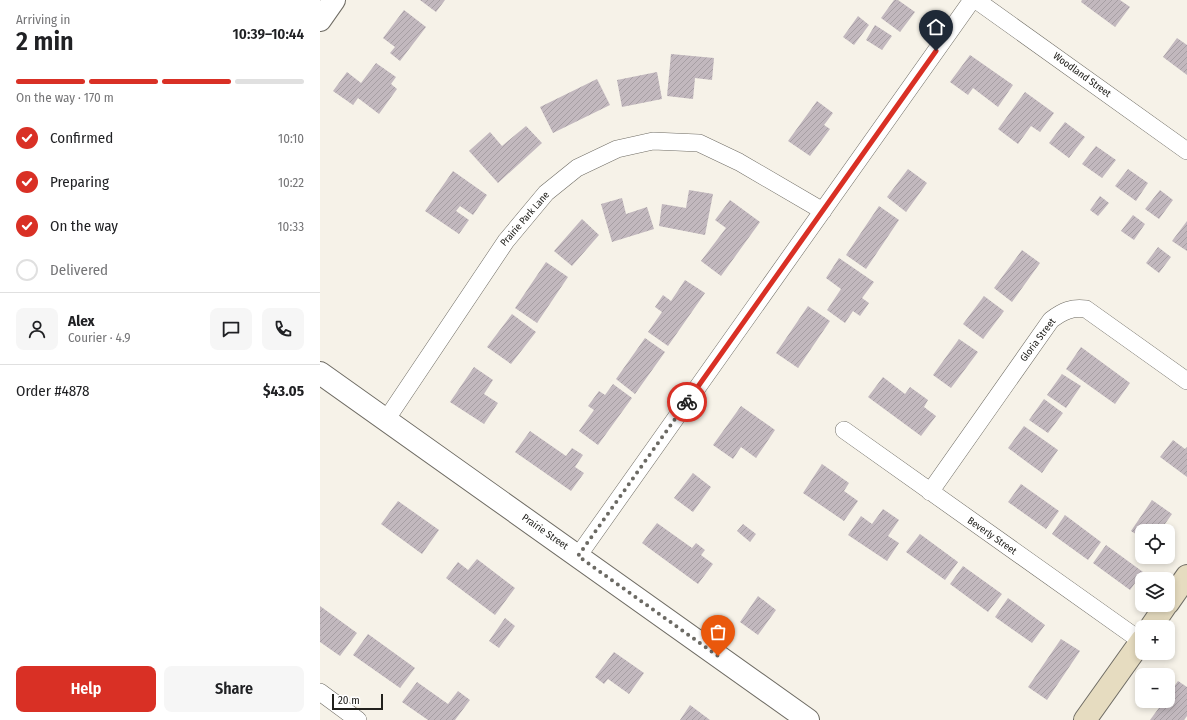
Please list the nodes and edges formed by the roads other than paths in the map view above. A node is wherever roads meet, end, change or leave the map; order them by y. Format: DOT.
graph roads {
  1 [pos="334,0"];
  2 [pos="972,0"];
  3 [pos="976,0"];
  4 [pos="320,20"];
  5 [pos="1187,151"];
  6 [pos="823,211"];
  7 [pos="320,373"];
  8 [pos="1187,381"];
  9 [pos="386,420"];
  10 [pos="844,430"];
  11 [pos="930,492"];
  12 [pos="578,556"];
  13 [pos="1187,576"];
  14 [pos="1175,593"];
  15 [pos="1135,629"];
  16 [pos="1135,650"];
  17 [pos="320,692"];
  18 [pos="358,720"];
  19 [pos="808,720"];
  20 [pos="1086,720"];
  1 -- 4 [label="street"];
  2 -- 6 [label="street"];
  3 -- 5 [label="street, Woodland Street"];
  6 -- 9 [label="street, Prairie Park Lane"];
  6 -- 12 [label="street"];
  7 -- 9 [label="street, Prairie Street"];
  8 -- 11 [label="street, Gloria Street"];
  9 -- 12 [label="street, Prairie Street"];
  10 -- 11 [label="street, Beverly Street"];
  11 -- 15 [label="street, Beverly Street"];
  12 -- 19 [label="street, Prairie Street"];
  13 -- 14 [label="main road"];
  16 -- 20 [label="main road"];
  17 -- 18 [label="street"];
}
